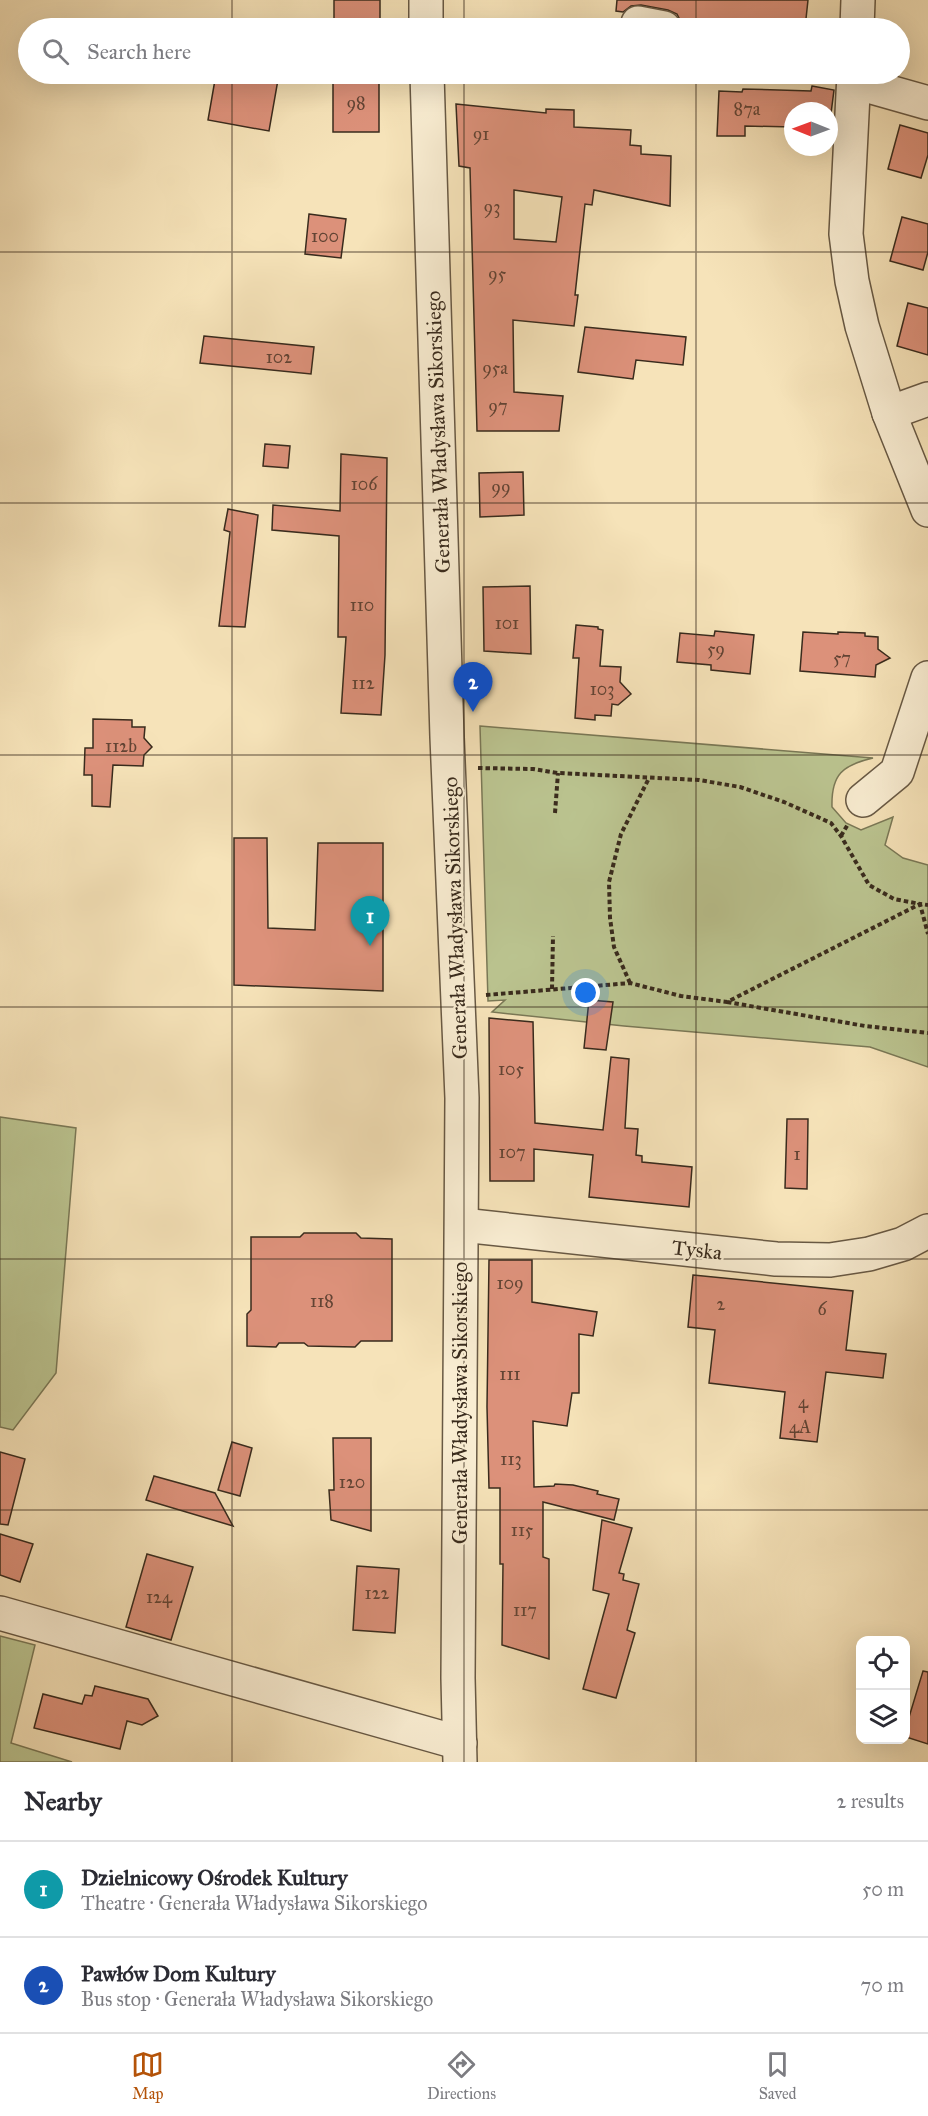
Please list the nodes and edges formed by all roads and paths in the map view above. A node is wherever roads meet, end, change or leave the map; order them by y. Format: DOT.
graph roads {
  1 [pos="426,0"];
  2 [pos="858,0"];
  3 [pos="426,18"];
  4 [pos="857,18"];
  5 [pos="427,84"];
  6 [pos="854,84"];
  7 [pos="872,84"];
  8 [pos="928,103"];
  9 [pos="928,399"];
  10 [pos="889,413"];
  11 [pos="928,510"];
  12 [pos="928,678"];
  13 [pos="475,768"];
  14 [pos="558,773"];
  15 [pos="650,778"];
  16 [pos="863,800"];
  17 [pos="555,813"];
  18 [pos="920,904"];
  19 [pos="928,905"];
  20 [pos="928,934"];
  21 [pos="553,936"];
  22 [pos="630,983"];
  23 [pos="552,989"];
  24 [pos="481,995"];
  25 [pos="727,1002"];
  26 [pos="928,1033"];
  27 [pos="462,1225"];
  28 [pos="926,1241"];
  29 [pos="0,1613"];
  30 [pos="460,1752"];
  1 -- 3 [label="street"];
  2 -- 4 [label="street"];
  5 -- 27 [label="street, Generała Władysława Sikorskiego"];
  6 -- 10 [label="street"];
  7 -- 8 [label="street"];
  9 -- 10 [label="street"];
  10 -- 11 [label="street"];
  12 -- 16 [label="street"];
  13 -- 14 [label="path"];
  14 -- 15 [label="path"];
  14 -- 17 [label="path"];
  15 -- 18 [label="path"];
  15 -- 22 [label="path"];
  18 -- 19 [label="path"];
  18 -- 20 [label="path"];
  18 -- 25 [label="path"];
  21 -- 23 [label="path"];
  22 -- 23 [label="path"];
  22 -- 25 [label="path"];
  23 -- 24 [label="path"];
  25 -- 26 [label="path"];
  27 -- 28 [label="street, Tyska"];
  27 -- 30 [label="street, Generała Władysława Sikorskiego"];
  29 -- 30 [label="street"];
}
